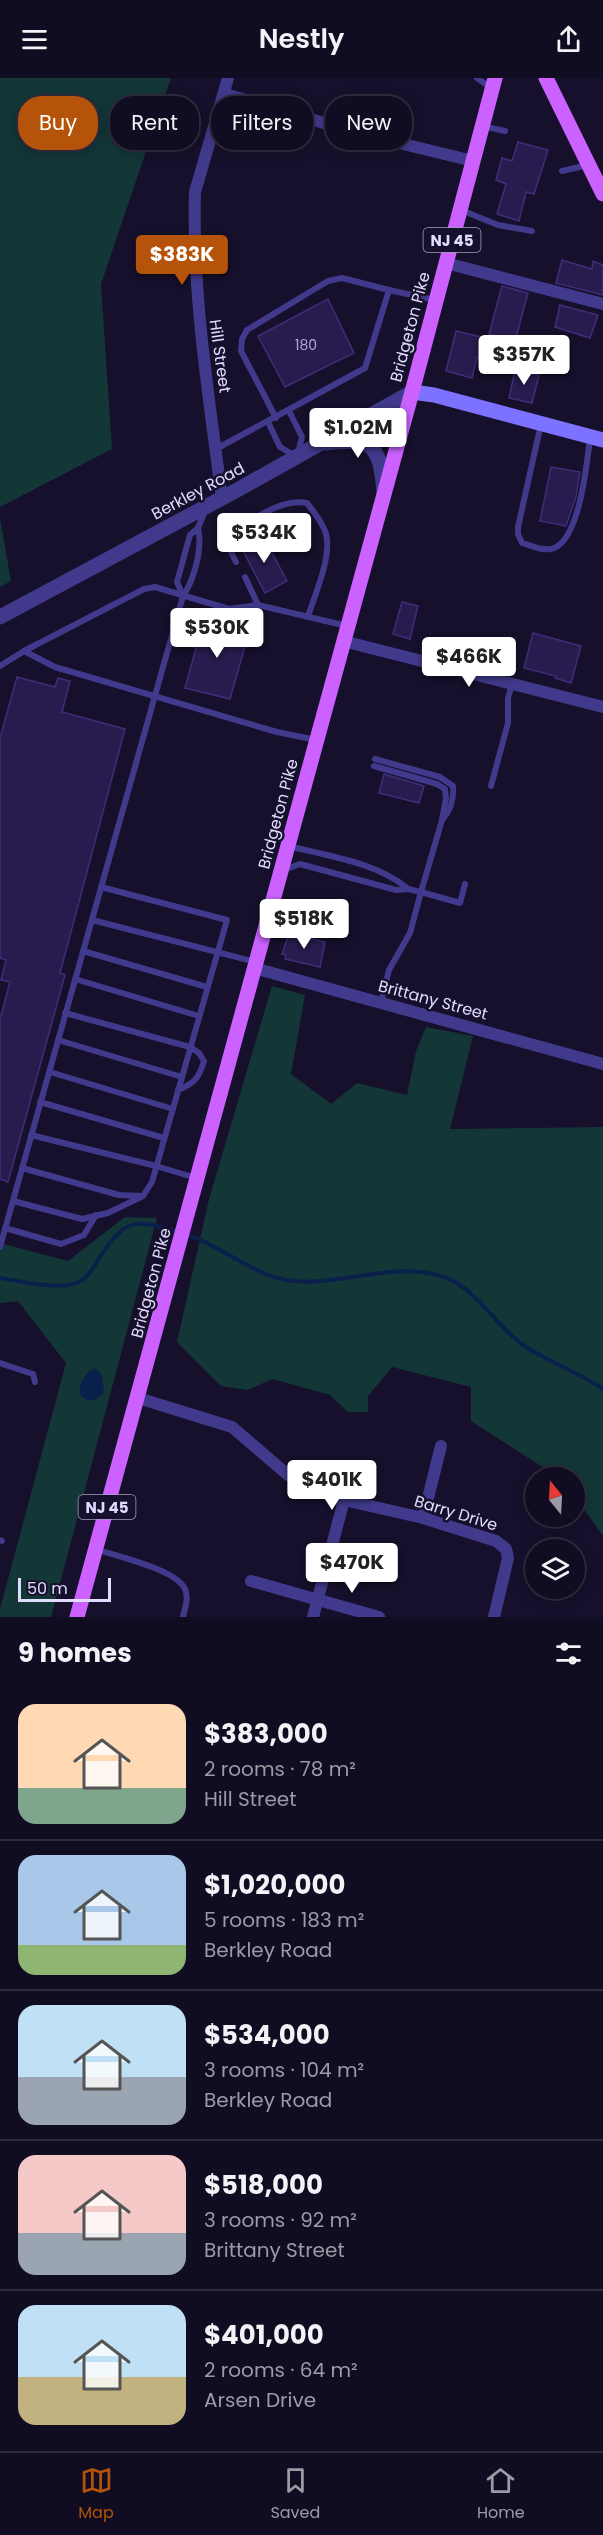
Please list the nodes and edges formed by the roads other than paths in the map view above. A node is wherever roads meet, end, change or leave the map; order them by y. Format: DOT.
graph roads {
  1 [pos="228,78"];
  2 [pos="477,78"];
  3 [pos="546,78"];
  4 [pos="493,81"];
  5 [pos="225,94"];
  6 [pos="482,126"];
  7 [pos="505,130"];
  8 [pos="473,161"];
  9 [pos="589,165"];
  10 [pos="562,171"];
  11 [pos="603,194"];
  12 [pos="460,210"];
  13 [pos="532,231"];
  14 [pos="446,263"];
  15 [pos="388,290"];
  16 [pos="436,300"];
  17 [pos="603,304"];
  18 [pos="412,392"];
  19 [pos="289,411"];
  20 [pos="276,418"];
  21 [pos="268,422"];
  22 [pos="541,423"];
  23 [pos="597,438"];
  24 [pos="320,444"];
  25 [pos="215,449"];
  26 [pos="297,457"];
  27 [pos="384,492"];
  28 [pos="222,499"];
  29 [pos="206,507"];
  30 [pos="198,528"];
  31 [pos="236,562"];
  32 [pos="245,577"];
  33 [pos="183,596"];
  34 [pos="258,605"];
  35 [pos="308,616"];
  36 [pos="0,617"];
  37 [pos="347,626"];
  38 [pos="343,641"];
  39 [pos="24,651"];
  40 [pos="0,666"];
  41 [pos="512,683"];
  42 [pos="154,694"];
  43 [pos="603,707"];
  44 [pos="316,740"];
  45 [pos="375,762"];
  46 [pos="491,786"];
  47 [pos="288,846"];
  48 [pos="281,871"];
  49 [pos="465,884"];
  50 [pos="101,888"];
  51 [pos="408,889"];
  52 [pos="421,892"];
  53 [pos="92,920"];
  54 [pos="83,951"];
  55 [pos="218,952"];
  56 [pos="255,965"];
  57 [pos="75,979"];
  58 [pos="207,987"];
  59 [pos="381,1002"];
  60 [pos="65,1013"];
  61 [pos="199,1016"];
  62 [pos="58,1040"];
  63 [pos="190,1047"];
  64 [pos="603,1064"];
  65 [pos="50,1072"];
  66 [pos="182,1077"];
  67 [pos="178,1090"];
  68 [pos="40,1102"];
  69 [pos="172,1109"];
  70 [pos="31,1135"];
  71 [pos="164,1138"];
  72 [pos="156,1166"];
  73 [pos="22,1168"];
  74 [pos="197,1179"];
  75 [pos="143,1196"];
  76 [pos="13,1201"];
  77 [pos="96,1215"];
  78 [pos="4,1224"];
  79 [pos="0,1247"];
  80 [pos="0,1363"];
  81 [pos="35,1382"];
  82 [pos="138,1398"];
  83 [pos="441,1446"];
  84 [pos="344,1500"];
  85 [pos="423,1518"];
  86 [pos="96,1549"];
  87 [pos="251,1581"];
  88 [pos="318,1599"];
  89 [pos="77,1617"];
  90 [pos="183,1617"];
  91 [pos="313,1617"];
  92 [pos="378,1617"];
  93 [pos="494,1617"];
  1 -- 5 [label="street, Hill Street"];
  2 -- 4 [label="lane"];
  3 -- 9 [label="main road"];
  4 -- 6 [label="main road, Bridgeton Pike / NJ 45"];
  5 -- 8 [label="street"];
  5 -- 25 [label="street, Hill Street"];
  6 -- 7 [label="lane"];
  6 -- 8 [label="main road, Bridgeton Pike / NJ 45"];
  8 -- 12 [label="main road, Bridgeton Pike / NJ 45"];
  9 -- 10 [label="lane"];
  9 -- 11 [label="main road"];
  12 -- 13 [label="lane"];
  12 -- 14 [label="main road, Bridgeton Pike / NJ 45"];
  14 -- 16 [label="main road, Bridgeton Pike / NJ 45"];
  14 -- 17 [label="street"];
  15 -- 16 [label="lane"];
  15 -- 19 [label="lane"];
  15 -- 20 [label="lane"];
  16 -- 18 [label="main road, Bridgeton Pike / NJ 45"];
  18 -- 22 [label="main road"];
  18 -- 24 [label="street, Berkley Road"];
  18 -- 27 [label="main road, Bridgeton Pike / NJ 45"];
  19 -- 20 [label="lane"];
  19 -- 26 [label="lane"];
  20 -- 21 [label="lane"];
  21 -- 25 [label="lane"];
  21 -- 26 [label="lane"];
  22 -- 23 [label="main road"];
  22 -- 23 [label="lane"];
  24 -- 26 [label="street, Berkley Road"];
  24 -- 27 [label="street"];
  25 -- 28 [label="street, Hill Street"];
  26 -- 28 [label="street, Berkley Road"];
  27 -- 37 [label="main road, Bridgeton Pike / NJ 45"];
  28 -- 29 [label="street, Berkley Road"];
  29 -- 30 [label="lane"];
  29 -- 36 [label="street, Berkley Road"];
  30 -- 33 [label="lane"];
  30 -- 33 [label="lane"];
  31 -- 35 [label="lane"];
  32 -- 34 [label="lane"];
  33 -- 34 [label="lane"];
  33 -- 39 [label="lane"];
  33 -- 42 [label="lane"];
  34 -- 35 [label="lane"];
  35 -- 37 [label="lane"];
  37 -- 38 [label="main road, Bridgeton Pike / NJ 45"];
  38 -- 41 [label="street"];
  38 -- 44 [label="main road, Bridgeton Pike / NJ 45"];
  39 -- 40 [label="lane"];
  39 -- 42 [label="lane"];
  41 -- 43 [label="street"];
  41 -- 46 [label="lane"];
  42 -- 44 [label="lane"];
  42 -- 50 [label="lane"];
  44 -- 47 [label="main road, Bridgeton Pike / NJ 45"];
  45 -- 52 [label="lane"];
  47 -- 48 [label="main road, Bridgeton Pike / NJ 45"];
  47 -- 51 [label="lane"];
  48 -- 51 [label="lane"];
  48 -- 56 [label="main road, Bridgeton Pike / NJ 45"];
  49 -- 52 [label="lane"];
  50 -- 53 [label="lane"];
  50 -- 55 [label="lane"];
  51 -- 52 [label="lane"];
  52 -- 59 [label="lane"];
  53 -- 54 [label="lane"];
  53 -- 55 [label="lane"];
  54 -- 57 [label="lane"];
  54 -- 58 [label="lane"];
  55 -- 56 [label="lane"];
  55 -- 58 [label="lane"];
  56 -- 59 [label="street, Brittany Street"];
  56 -- 74 [label="main road, Bridgeton Pike / NJ 45"];
  57 -- 60 [label="lane"];
  57 -- 61 [label="lane"];
  58 -- 61 [label="lane"];
  59 -- 64 [label="street, Brittany Street"];
  60 -- 62 [label="lane"];
  60 -- 63 [label="lane"];
  61 -- 63 [label="lane"];
  62 -- 65 [label="lane"];
  62 -- 66 [label="lane"];
  63 -- 66 [label="lane"];
  63 -- 67 [label="lane"];
  65 -- 68 [label="lane"];
  65 -- 69 [label="lane"];
  66 -- 67 [label="lane"];
  67 -- 69 [label="lane"];
  68 -- 70 [label="lane"];
  68 -- 71 [label="lane"];
  69 -- 71 [label="lane"];
  70 -- 72 [label="lane"];
  70 -- 73 [label="lane"];
  71 -- 72 [label="lane"];
  72 -- 74 [label="lane"];
  72 -- 75 [label="lane"];
  73 -- 75 [label="lane"];
  73 -- 76 [label="lane"];
  74 -- 82 [label="main road, Bridgeton Pike / NJ 45"];
  75 -- 77 [label="lane"];
  76 -- 77 [label="lane"];
  76 -- 78 [label="lane"];
  77 -- 78 [label="lane"];
  78 -- 79 [label="lane"];
  80 -- 81 [label="lane"];
  82 -- 84 [label="street, Barry Drive"];
  82 -- 86 [label="main road, Bridgeton Pike / NJ 45"];
  83 -- 85 [label="street"];
  84 -- 85 [label="street, Barry Drive"];
  84 -- 88 [label="street"];
  85 -- 93 [label="street, Barry Drive"];
  86 -- 89 [label="main road, Bridgeton Pike / NJ 45"];
  86 -- 90 [label="lane"];
  87 -- 88 [label="street"];
  88 -- 91 [label="street"];
  88 -- 92 [label="street"];
}
